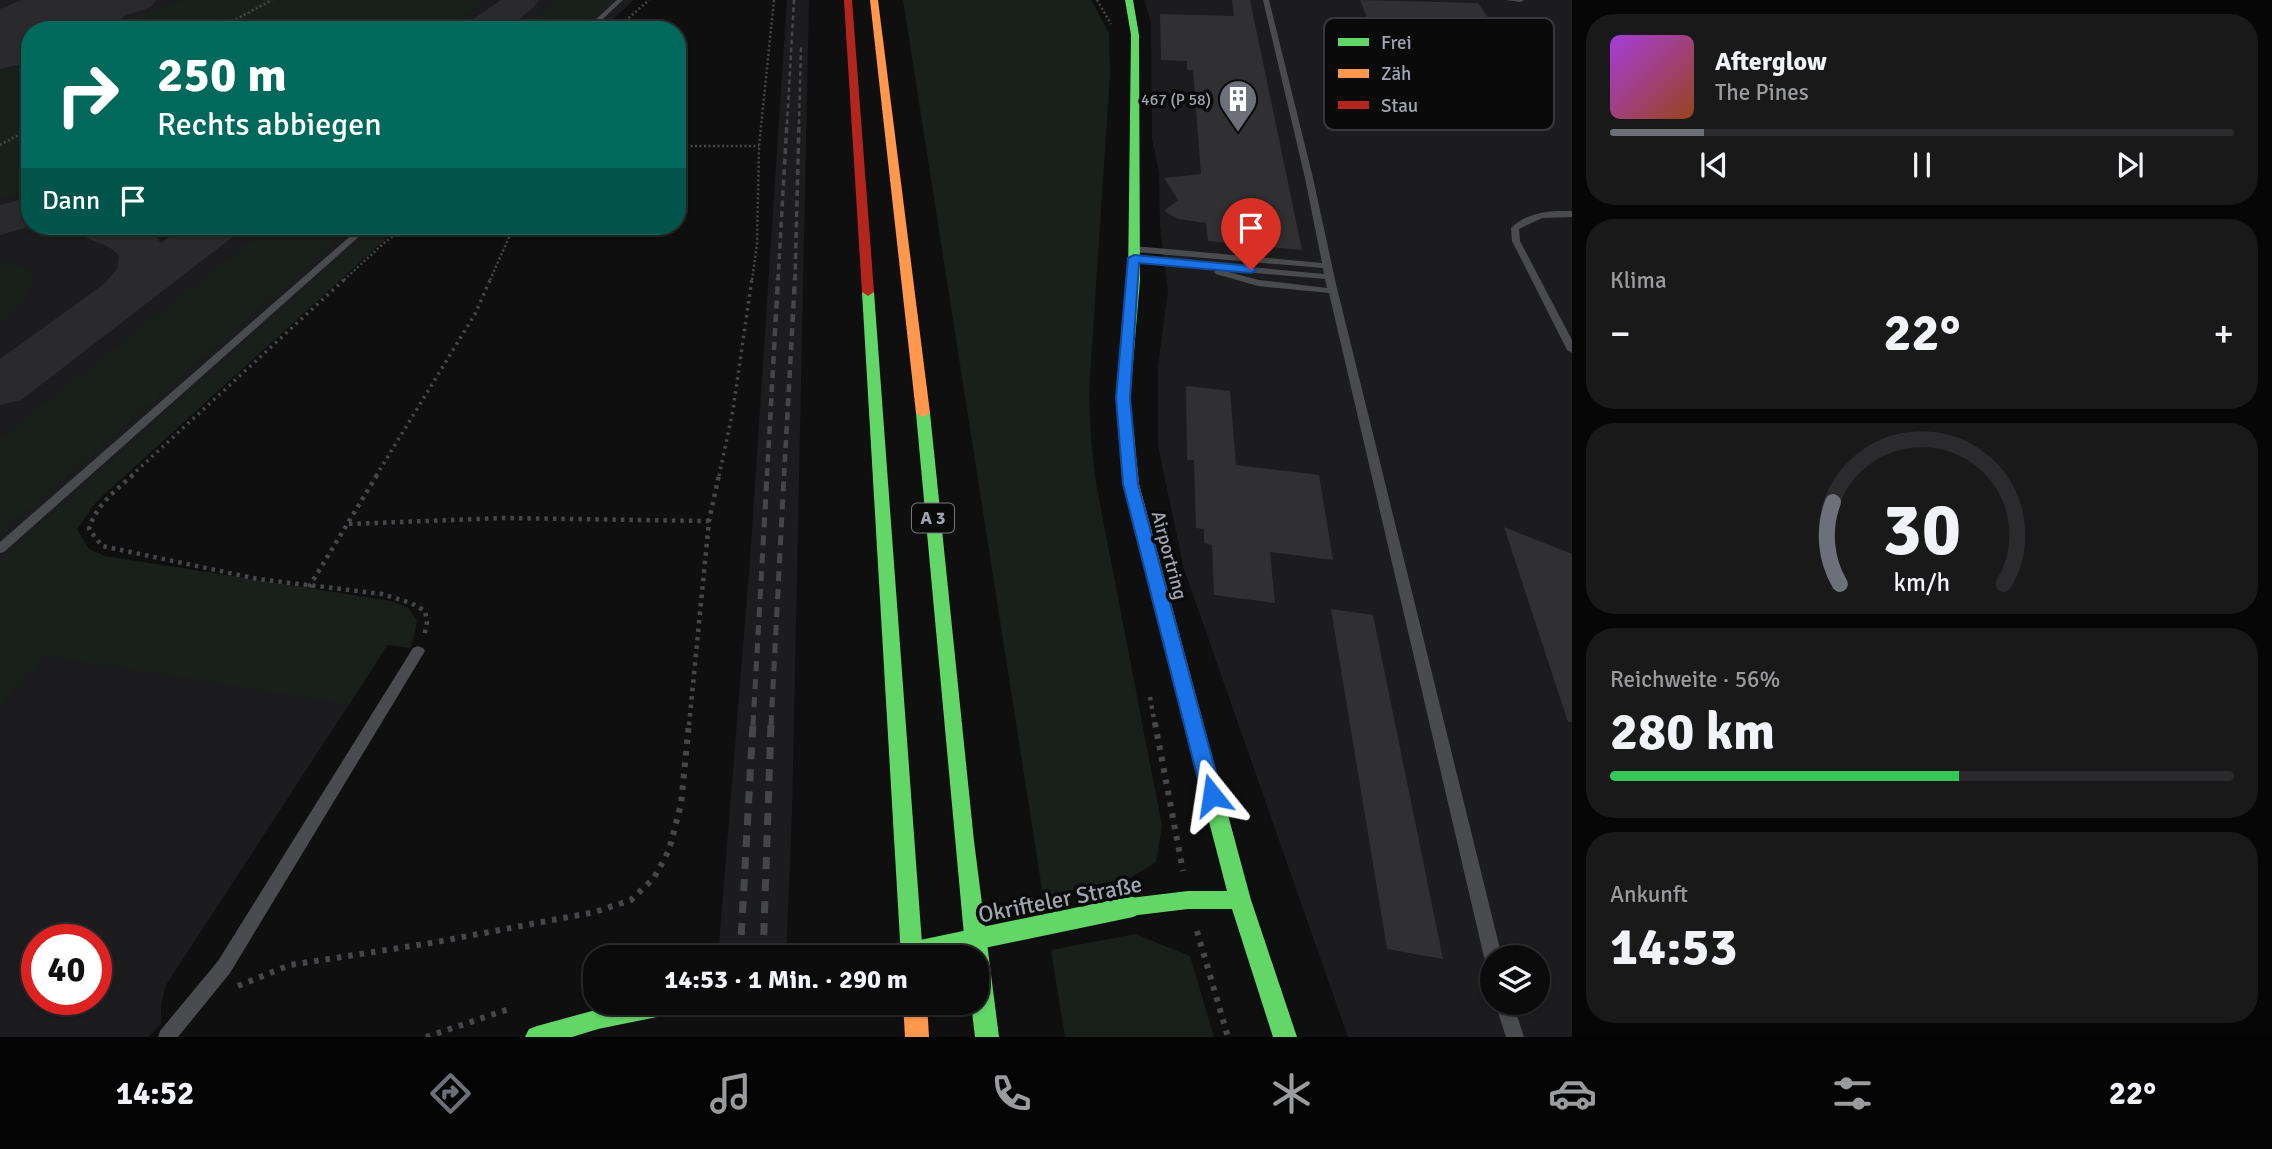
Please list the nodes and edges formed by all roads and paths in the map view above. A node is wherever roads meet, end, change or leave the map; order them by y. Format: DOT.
graph roads {
  1 [pos="272,0"];
  2 [pos="620,0"];
  3 [pos="649,0"];
  4 [pos="774,0"];
  5 [pos="848,0"];
  6 [pos="874,0"];
  7 [pos="1129,0"];
  8 [pos="1266,0"];
  9 [pos="1509,0"];
  10 [pos="1521,0"];
  11 [pos="1112,7"];
  12 [pos="233,21"];
  13 [pos="597,21"];
  14 [pos="625,21"];
  15 [pos="1134,68"];
  16 [pos="21,134"];
  17 [pos="0,145"];
  18 [pos="686,146"];
  19 [pos="758,146"];
  20 [pos="1572,214"];
  21 [pos="357,235"];
  22 [pos="395,235"];
  23 [pos="510,235"];
  24 [pos="1134,254"];
  25 [pos="1198,260"];
  26 [pos="1329,276"];
  27 [pos="1572,350"];
  28 [pos="709,521"];
  29 [pos="348,524"];
  30 [pos="0,549"];
  31 [pos="309,586"];
  32 [pos="418,651"];
  33 [pos="1188,900"];
  34 [pos="1240,900"];
  35 [pos="911,945"];
  36 [pos="948,945"];
  37 [pos="1490,945"];
  38 [pos="232,989"];
  39 [pos="612,1015"];
  40 [pos="916,1015"];
  41 [pos="1508,1015"];
  42 [pos="167,1037"];
  43 [pos="537,1037"];
  44 [pos="917,1037"];
  45 [pos="987,1037"];
  46 [pos="1228,1037"];
  47 [pos="1284,1037"];
  48 [pos="1515,1037"];
  1 -- 12 [label="path"];
  2 -- 13 [label="lane"];
  3 -- 14 [label="path"];
  4 -- 19 [label="path"];
  5 -- 35 [label="main road"];
  6 -- 45 [label="main road, A 3"];
  7 -- 15 [label="main road, Airportring"];
  8 -- 26 [label="lane"];
  9 -- 10 [label="lane"];
  11 -- 15 [label="main road, Airportring"];
  15 -- 24 [label="main road, Airportring"];
  16 -- 17 [label="path"];
  18 -- 19 [label="path"];
  19 -- 28 [label="path"];
  20 -- 27 [label="lane"];
  21 -- 30 [label="lane"];
  22 -- 31 [label="path"];
  23 -- 29 [label="path"];
  24 -- 25 [label="lane"];
  24 -- 34 [label="main road, Airportring"];
  25 -- 26 [label="lane"];
  25 -- 26 [label="lane"];
  26 -- 37 [label="lane"];
  28 -- 29 [label="path"];
  28 -- 38 [label="path"];
  29 -- 31 [label="path"];
  31 -- 32 [label="path"];
  32 -- 42 [label="lane"];
  33 -- 34 [label="main road, Okrifteler Straße"];
  33 -- 36 [label="main road, Okrifteler Straße, bridge"];
  33 -- 46 [label="path"];
  34 -- 47 [label="main road, Airportring"];
  39 -- 43 [label="main road"];
  40 -- 44 [label="main road"];
  41 -- 48 [label="lane"];
}
